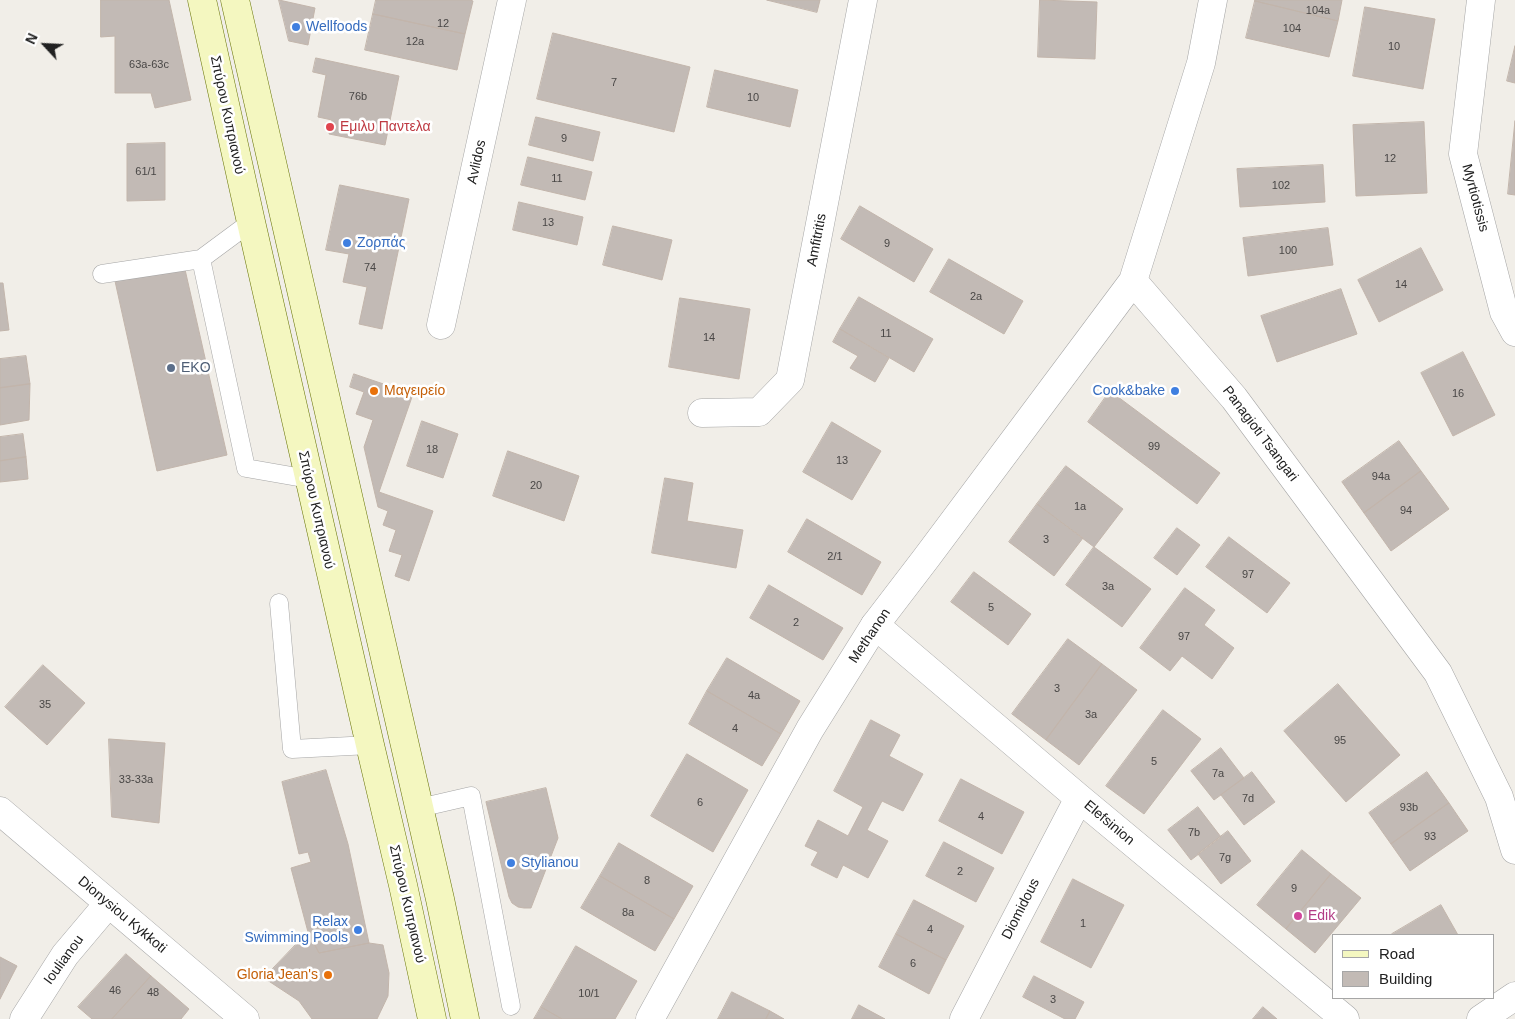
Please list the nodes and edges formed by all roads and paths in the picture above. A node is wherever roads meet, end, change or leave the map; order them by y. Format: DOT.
graph roads {
  1 [pos="202,0"];
  2 [pos="235,0"];
  3 [pos="512,0"];
  4 [pos="863,0"];
  5 [pos="1213,0"];
  6 [pos="1481,0"];
  7 [pos="251,222"];
  8 [pos="201,259"];
  9 [pos="102,274"];
  10 [pos="1133,281"];
  11 [pos="441,325"];
  12 [pos="1515,332"];
  13 [pos="702,413"];
  14 [pos="310,479"];
  15 [pos="279,602"];
  16 [pos="875,625"];
  17 [pos="370,745"];
  18 [pos="1079,798"];
  19 [pos="419,808"];
  20 [pos="0,811"];
  21 [pos="1515,850"];
  22 [pos="108,904"];
  23 [pos="1515,996"];
  24 [pos="511,1006"];
  25 [pos="24,1019"];
  26 [pos="245,1019"];
  27 [pos="432,1019"];
  28 [pos="465,1019"];
  29 [pos="650,1019"];
  30 [pos="964,1019"];
  31 [pos="1345,1019"];
  32 [pos="1481,1019"];
  1 -- 7 [label="main road, Σπύρου Κυπριανού"];
  2 -- 19 [label="main road"];
  3 -- 11 [label="street, Avlidos"];
  4 -- 13 [label="street, Amfitritis"];
  5 -- 10 [label="street"];
  6 -- 12 [label="street, Myrtiotissis"];
  7 -- 8 [label="lane"];
  7 -- 14 [label="main road, Σπύρου Κυπριανού"];
  8 -- 9 [label="lane"];
  8 -- 14 [label="lane"];
  10 -- 16 [label="street, Methanon"];
  10 -- 21 [label="street, Panagioti Tsangari"];
  14 -- 17 [label="main road, Σπύρου Κυπριανού"];
  15 -- 17 [label="lane"];
  16 -- 18 [label="street, Elefsinion"];
  16 -- 29 [label="street, Methanon"];
  17 -- 27 [label="main road, Σπύρου Κυπριανού"];
  18 -- 30 [label="street, Diomidous"];
  18 -- 31 [label="street, Elefsinion"];
  19 -- 24 [label="lane"];
  19 -- 28 [label="main road"];
  20 -- 22 [label="street, Dionysiou Kykkoti"];
  22 -- 25 [label="street, Ioulianou"];
  22 -- 26 [label="street, Dionysiou Kykkoti"];
  23 -- 32 [label="street"];
}
